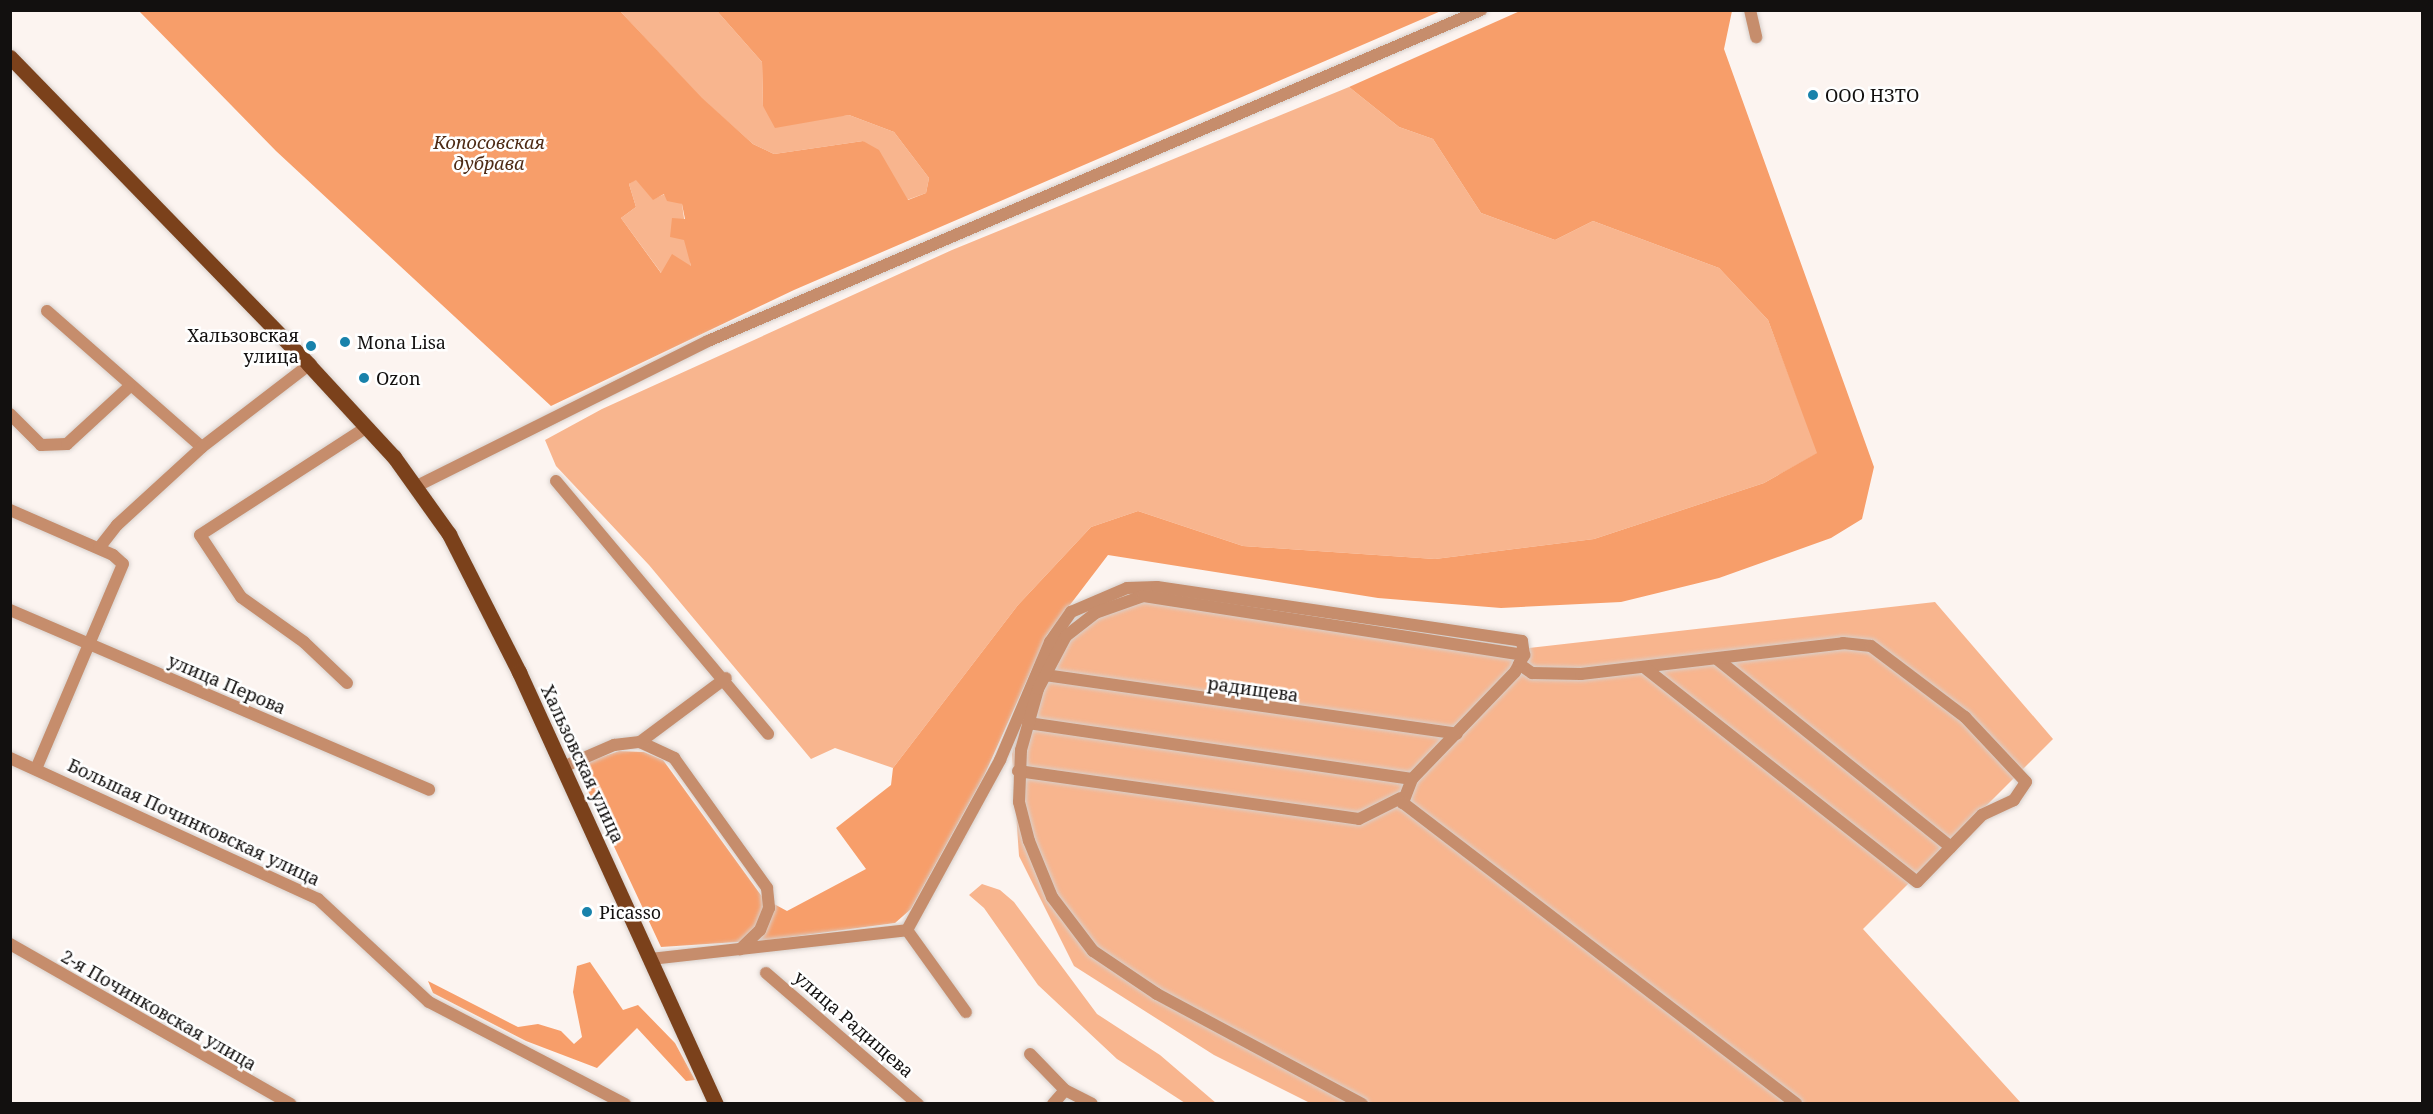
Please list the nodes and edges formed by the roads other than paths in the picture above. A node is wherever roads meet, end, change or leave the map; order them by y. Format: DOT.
graph roads {
  1 [pos="1481,10"];
  2 [pos="1750,10"];
  3 [pos="1756,37"];
  4 [pos="10,57"];
  5 [pos="47,311"];
  6 [pos="309,364"];
  7 [pos="129,387"];
  8 [pos="10,414"];
  9 [pos="367,427"];
  10 [pos="202,447"];
  11 [pos="556,481"];
  12 [pos="417,486"];
  13 [pos="10,510"];
  14 [pos="99,548"];
  15 [pos="10,610"];
  16 [pos="86,643"];
  17 [pos="1718,659"];
  18 [pos="1521,660"];
  19 [pos="1645,668"];
  20 [pos="1045,675"];
  21 [pos="726,678"];
  22 [pos="347,683"];
  23 [pos="1028,723"];
  24 [pos="768,734"];
  25 [pos="1457,734"];
  26 [pos="640,742"];
  27 [pos="10,758"];
  28 [pos="563,766"];
  29 [pos="36,769"];
  30 [pos="1018,771"];
  31 [pos="1412,779"];
  32 [pos="429,790"];
  33 [pos="1401,798"];
  34 [pos="1951,847"];
  35 [pos="907,930"];
  36 [pos="10,944"];
  37 [pos="740,950"];
  38 [pos="650,959"];
  39 [pos="766,973"];
  40 [pos="966,1012"];
  41 [pos="1030,1054"];
  42 [pos="1065,1090"];
  43 [pos="291,1104"];
  44 [pos="626,1104"];
  45 [pos="716,1104"];
  46 [pos="918,1104"];
  47 [pos="1053,1104"];
  48 [pos="1092,1104"];
  49 [pos="1362,1104"];
  50 [pos="1796,1104"];
  1 -- 12 [label="street"];
  2 -- 3 [label="street"];
  4 -- 6 [label="main road, Хальзовская улица"];
  5 -- 7 [label="street"];
  6 -- 9 [label="main road, Хальзовская улица"];
  6 -- 10 [label="street"];
  7 -- 8 [label="street"];
  7 -- 10 [label="street"];
  9 -- 12 [label="main road, Хальзовская улица"];
  9 -- 22 [label="street"];
  10 -- 14 [label="street"];
  11 -- 21 [label="street"];
  12 -- 28 [label="main road, Хальзовская улица"];
  13 -- 14 [label="street"];
  14 -- 16 [label="street"];
  15 -- 16 [label="street, улица Перова"];
  16 -- 29 [label="street"];
  16 -- 32 [label="street, улица Перова"];
  17 -- 19 [label="street"];
  17 -- 34 [label="street"];
  17 -- 34 [label="street"];
  18 -- 19 [label="street"];
  18 -- 20 [label="street"];
  18 -- 25 [label="street"];
  18 -- 35 [label="street"];
  19 -- 34 [label="street"];
  20 -- 23 [label="street"];
  20 -- 25 [label="street, радищева"];
  21 -- 24 [label="street"];
  21 -- 26 [label="street"];
  23 -- 30 [label="street"];
  23 -- 31 [label="street"];
  25 -- 31 [label="street"];
  26 -- 28 [label="street"];
  26 -- 37 [label="street"];
  27 -- 29 [label="street, Большая Починковская улица"];
  28 -- 38 [label="main road, Хальзовская улица"];
  29 -- 44 [label="street, Большая Починковская улица"];
  30 -- 33 [label="street"];
  30 -- 49 [label="street"];
  31 -- 33 [label="street"];
  33 -- 50 [label="street"];
  35 -- 37 [label="street"];
  35 -- 40 [label="street"];
  36 -- 43 [label="street, 2-я Починковская улица"];
  37 -- 38 [label="street"];
  38 -- 45 [label="main road, Хальзовская улица"];
  39 -- 46 [label="street, улица Радищева"];
  41 -- 42 [label="street"];
  42 -- 47 [label="street"];
  42 -- 48 [label="street"];
}
